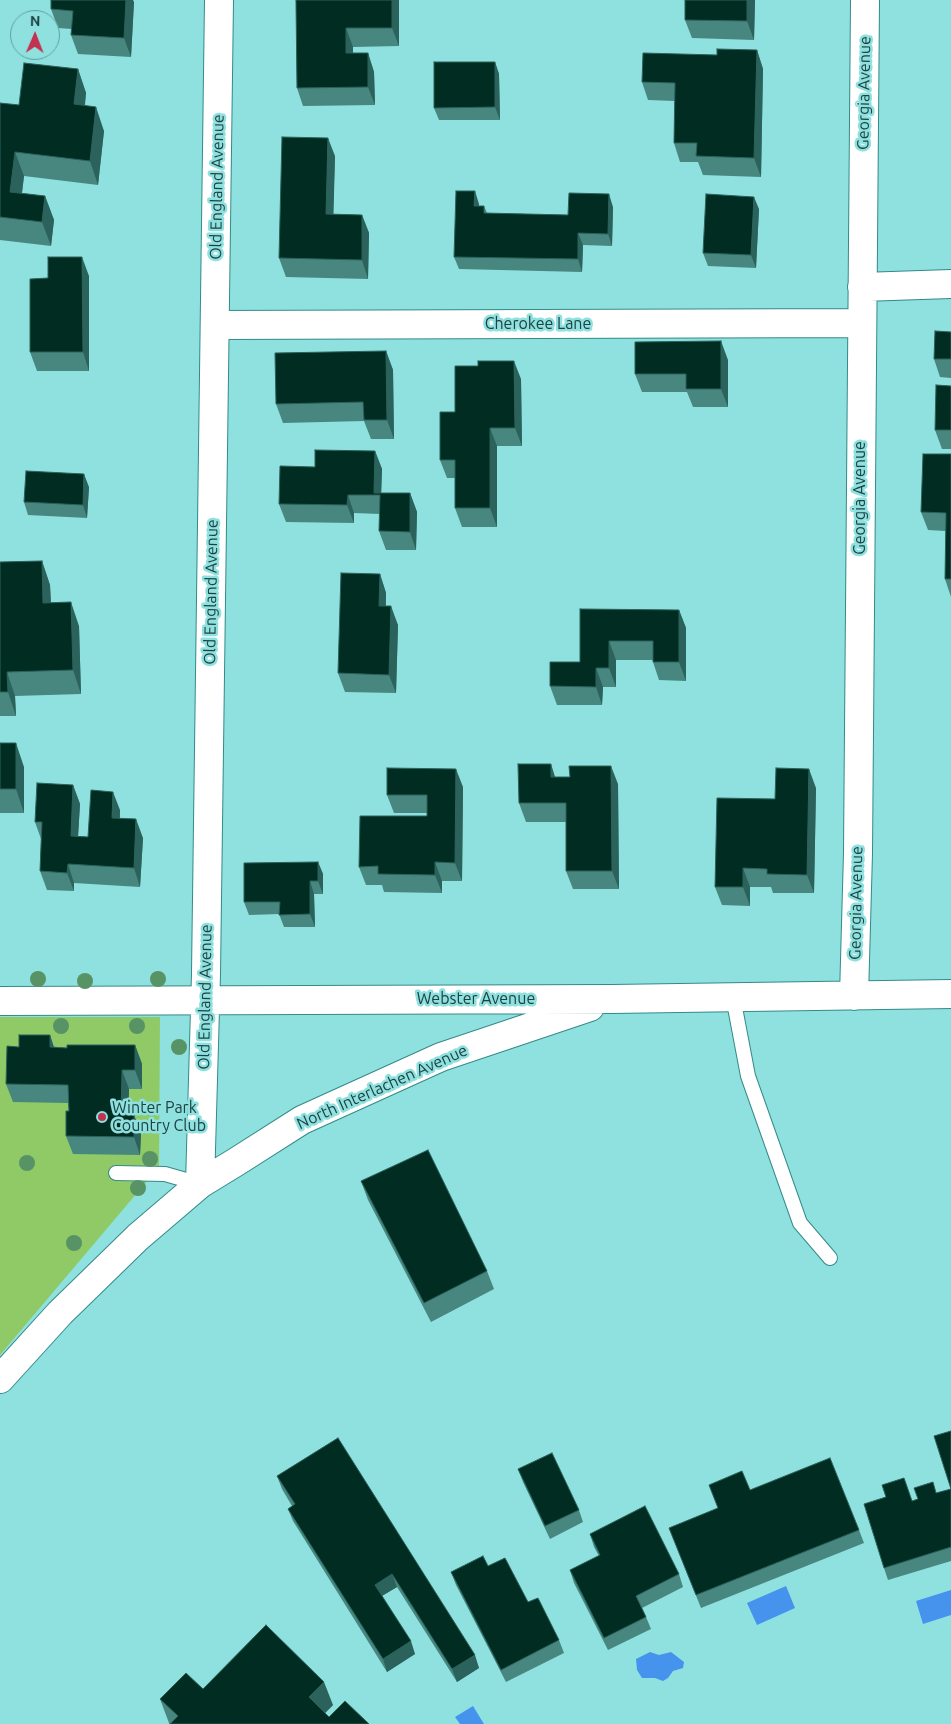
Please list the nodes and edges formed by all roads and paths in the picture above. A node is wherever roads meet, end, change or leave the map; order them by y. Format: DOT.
graph roads {
  1 [pos="219,0"];
  2 [pos="865,0"];
  3 [pos="951,284"];
  4 [pos="862,287"];
  5 [pos="861,323"];
  6 [pos="215,325"];
  7 [pos="951,994"];
  8 [pos="854,996"];
  9 [pos="733,997"];
  10 [pos="612,999"];
  11 [pos="206,1000"];
  12 [pos="0,1001"];
  13 [pos="116,1173"];
  14 [pos="200,1184"];
  15 [pos="830,1258"];
  16 [pos="0,1379"];
  1 -- 6 [label="street, Old England Avenue"];
  2 -- 4 [label="street, Georgia Avenue"];
  3 -- 4 [label="street"];
  4 -- 5 [label="street, Georgia Avenue"];
  5 -- 6 [label="street, Cherokee Lane"];
  5 -- 8 [label="street, Georgia Avenue"];
  6 -- 11 [label="street, Old England Avenue"];
  7 -- 8 [label="street, Webster Avenue"];
  8 -- 9 [label="street, Webster Avenue"];
  9 -- 10 [label="street, Webster Avenue"];
  9 -- 15 [label="lane"];
  10 -- 11 [label="street, Webster Avenue"];
  10 -- 14 [label="street, North Interlachen Avenue"];
  11 -- 12 [label="street, Webster Avenue"];
  11 -- 14 [label="street, Old England Avenue"];
  13 -- 14 [label="lane"];
  14 -- 16 [label="street, North Interlachen Avenue"];
}
